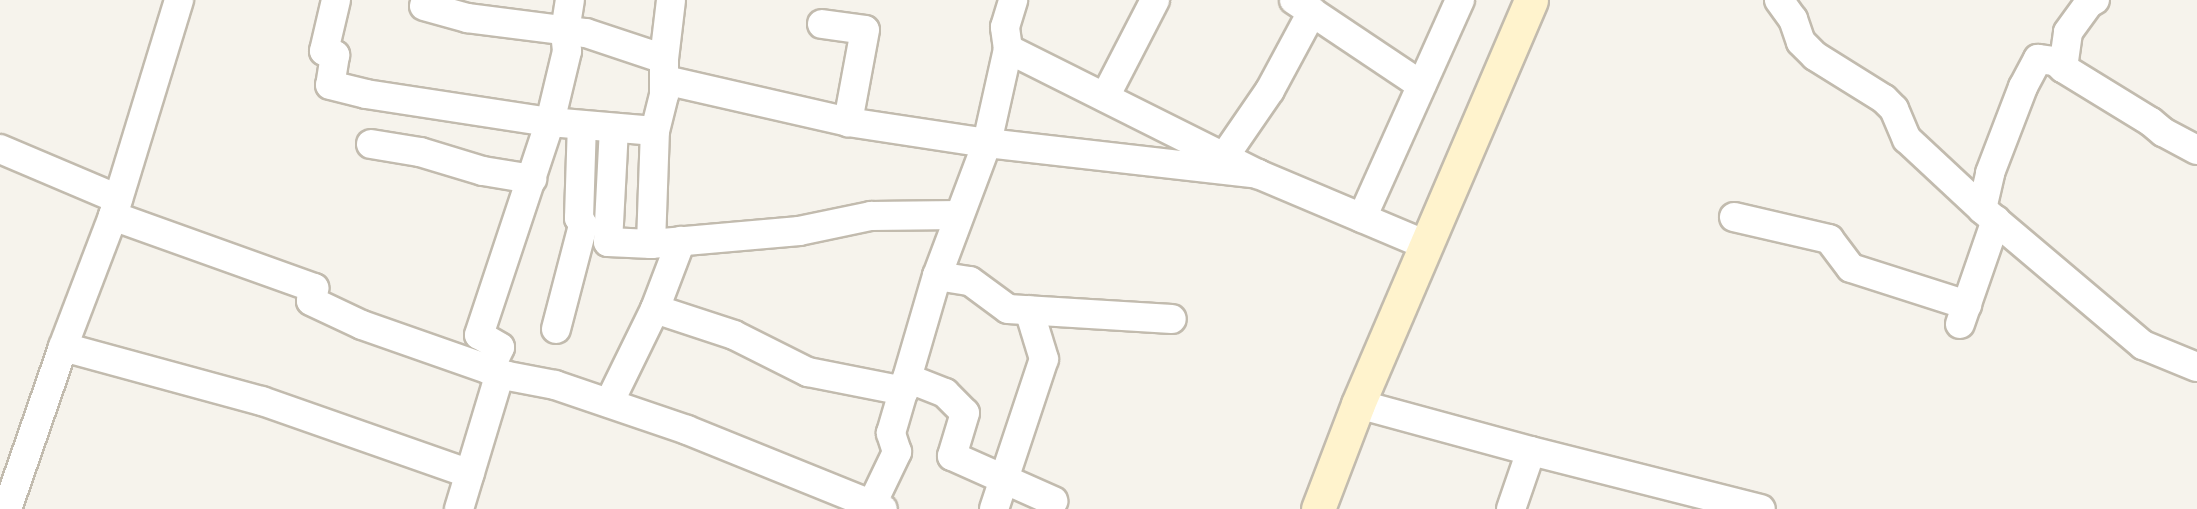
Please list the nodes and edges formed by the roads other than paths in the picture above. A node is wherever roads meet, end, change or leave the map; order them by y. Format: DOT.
graph roads {
  1 [pos="179,0"];
  2 [pos="336,0"];
  3 [pos="570,0"];
  4 [pos="671,0"];
  5 [pos="1013,0"];
  6 [pos="1155,0"];
  7 [pos="1460,0"];
  8 [pos="1531,0"];
  9 [pos="1779,0"];
  10 [pos="2095,0"];
  11 [pos="424,6"];
  12 [pos="1313,7"];
  13 [pos="822,24"];
  14 [pos="565,31"];
  15 [pos="1008,49"];
  16 [pos="2063,68"];
  17 [pos="664,69"];
  18 [pos="1421,85"];
  19 [pos="1105,98"];
  20 [pos="550,122"];
  21 [pos="848,122"];
  22 [pos="582,125"];
  23 [pos="614,128"];
  24 [pos="655,131"];
  25 [pos="987,143"];
  26 [pos="371,144"];
  27 [pos="0,149"];
  28 [pos="2197,150"];
  29 [pos="1224,157"];
  30 [pos="1258,174"];
  31 [pos="532,179"];
  32 [pos="116,207"];
  33 [pos="1989,214"];
  34 [pos="959,215"];
  35 [pos="1734,217"];
  36 [pos="1362,218"];
  37 [pos="681,241"];
  38 [pos="651,244"];
  39 [pos="1426,245"];
  40 [pos="937,276"];
  41 [pos="655,309"];
  42 [pos="1029,310"];
  43 [pos="1172,319"];
  44 [pos="556,329"];
  45 [pos="63,347"];
  46 [pos="2197,367"];
  47 [pos="494,372"];
  48 [pos="906,384"];
  49 [pos="609,403"];
  50 [pos="1358,404"];
  51 [pos="1531,451"];
  52 [pos="470,474"];
  53 [pos="1003,481"];
  54 [pos="1053,501"];
  55 [pos="877,507"];
  56 [pos="464,508"];
  57 [pos="7,509"];
  58 [pos="994,509"];
  59 [pos="1318,509"];
  60 [pos="1511,509"];
  61 [pos="1761,509"];
  1 -- 32 [label="street"];
  2 -- 20 [label="street"];
  3 -- 14 [label="street"];
  4 -- 17 [label="street"];
  5 -- 15 [label="street"];
  6 -- 19 [label="street"];
  7 -- 18 [label="street"];
  8 -- 39 [label="main road"];
  9 -- 33 [label="street"];
  10 -- 16 [label="street"];
  11 -- 14 [label="street"];
  12 -- 18 [label="street"];
  12 -- 29 [label="street"];
  13 -- 21 [label="street"];
  14 -- 17 [label="street"];
  14 -- 20 [label="street"];
  15 -- 19 [label="street"];
  15 -- 25 [label="street"];
  16 -- 28 [label="street"];
  16 -- 33 [label="street"];
  17 -- 21 [label="street"];
  17 -- 24 [label="street"];
  18 -- 36 [label="street"];
  19 -- 29 [label="street"];
  20 -- 22 [label="street"];
  20 -- 31 [label="street"];
  21 -- 25 [label="street"];
  22 -- 23 [label="street"];
  22 -- 44 [label="street"];
  23 -- 24 [label="street"];
  23 -- 38 [label="street"];
  24 -- 38 [label="street"];
  25 -- 30 [label="street"];
  25 -- 34 [label="street"];
  26 -- 31 [label="street"];
  27 -- 32 [label="street"];
  29 -- 30 [label="street"];
  30 -- 36 [label="street"];
  31 -- 47 [label="street"];
  32 -- 45 [label="street"];
  32 -- 47 [label="street"];
  33 -- 35 [label="street"];
  33 -- 46 [label="street"];
  34 -- 37 [label="street"];
  34 -- 40 [label="street"];
  36 -- 39 [label="street"];
  37 -- 38 [label="street"];
  37 -- 41 [label="street"];
  39 -- 50 [label="main road"];
  40 -- 42 [label="street"];
  40 -- 48 [label="street"];
  41 -- 48 [label="street"];
  41 -- 49 [label="street"];
  42 -- 43 [label="street"];
  42 -- 53 [label="street"];
  45 -- 52 [label="street"];
  45 -- 57 [label="street"];
  47 -- 49 [label="street"];
  47 -- 52 [label="street"];
  48 -- 53 [label="street"];
  48 -- 55 [label="street"];
  49 -- 55 [label="street"];
  50 -- 51 [label="street"];
  50 -- 59 [label="main road"];
  51 -- 60 [label="street"];
  51 -- 61 [label="street"];
  52 -- 56 [label="street"];
  53 -- 54 [label="street"];
  53 -- 58 [label="street"];
}
